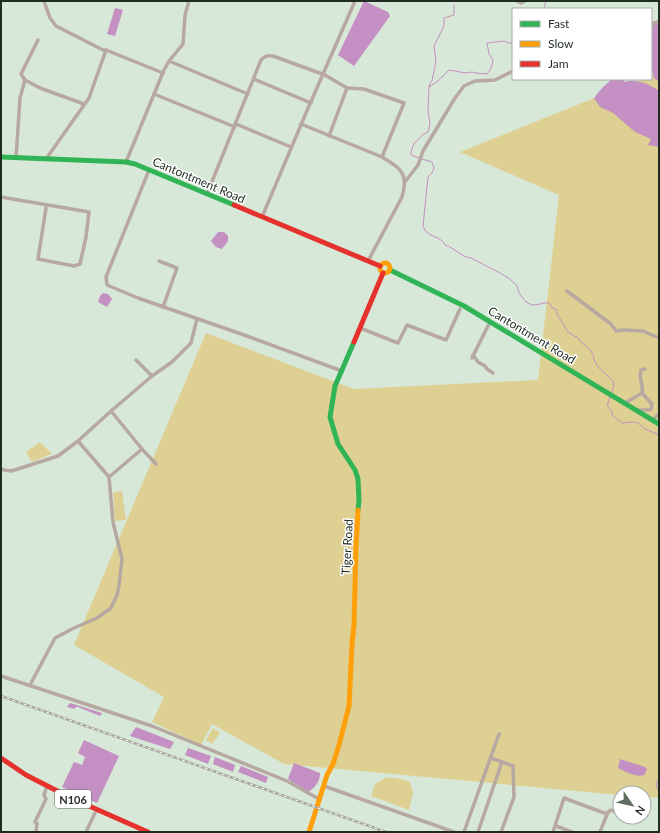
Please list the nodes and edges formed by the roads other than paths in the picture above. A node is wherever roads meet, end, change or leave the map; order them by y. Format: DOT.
graph roads {
  1 [pos="44,1"];
  2 [pos="189,1"];
  3 [pos="355,1"];
  4 [pos="517,1"];
  5 [pos="525,1"];
  6 [pos="38,40"];
  7 [pos="106,50"];
  8 [pos="169,61"];
  9 [pos="512,72"];
  10 [pos="163,73"];
  11 [pos="323,75"];
  12 [pos="25,80"];
  13 [pos="254,80"];
  14 [pos="347,88"];
  15 [pos="154,94"];
  16 [pos="248,94"];
  17 [pos="311,103"];
  18 [pos="84,104"];
  19 [pos="301,124"];
  20 [pos="236,125"];
  21 [pos="329,136"];
  22 [pos="291,147"];
  23 [pos="1,157"];
  24 [pos="382,157"];
  25 [pos="16,158"];
  26 [pos="46,159"];
  27 [pos="126,162"];
  28 [pos="149,170"];
  29 [pos="405,182"];
  30 [pos="207,194"];
  31 [pos="1,198"];
  32 [pos="46,208"];
  33 [pos="262,217"];
  34 [pos="159,261"];
  35 [pos="368,261"];
  36 [pos="380,266"];
  37 [pos="390,270"];
  38 [pos="383,273"];
  39 [pos="567,291"];
  40 [pos="163,307"];
  41 [pos="460,310"];
  42 [pos="197,319"];
  43 [pos="490,322"];
  44 [pos="360,328"];
  45 [pos="659,338"];
  46 [pos="136,360"];
  47 [pos="645,368"];
  48 [pos="342,371"];
  49 [pos="493,373"];
  50 [pos="152,376"];
  51 [pos="642,393"];
  52 [pos="625,403"];
  53 [pos="636,410"];
  54 [pos="111,411"];
  55 [pos="659,414"];
  56 [pos="652,420"];
  57 [pos="659,424"];
  58 [pos="78,441"];
  59 [pos="142,449"];
  60 [pos="156,464"];
  61 [pos="1,469"];
  62 [pos="109,477"];
  63 [pos="1,676"];
  64 [pos="30,685"];
  65 [pos="499,734"];
  66 [pos="1,758"];
  67 [pos="491,758"];
  68 [pos="1,761"];
  69 [pos="502,762"];
  70 [pos="324,786"];
  71 [pos="46,789"];
  72 [pos="319,799"];
  73 [pos="612,810"];
  74 [pos="95,812"];
  75 [pos="607,814"];
  76 [pos="556,826"];
  77 [pos="36,832"];
  78 [pos="86,832"];
  79 [pos="140,832"];
  80 [pos="148,832"];
  81 [pos="309,832"];
  82 [pos="454,832"];
  83 [pos="464,832"];
  84 [pos="478,832"];
  85 [pos="501,832"];
  86 [pos="553,832"];
  87 [pos="572,832"];
  88 [pos="600,832"];
  1 -- 7 [label="street"];
  2 -- 8 [label="street"];
  3 -- 11 [label="street"];
  4 -- 5 [label="street"];
  6 -- 12 [label="street"];
  7 -- 10 [label="street"];
  7 -- 18 [label="street"];
  8 -- 10 [label="street"];
  8 -- 16 [label="street"];
  9 -- 29 [label="street"];
  10 -- 15 [label="street"];
  11 -- 13 [label="street"];
  11 -- 14 [label="street"];
  11 -- 17 [label="street"];
  12 -- 18 [label="street"];
  12 -- 25 [label="street"];
  13 -- 16 [label="street"];
  13 -- 17 [label="street"];
  14 -- 21 [label="street"];
  14 -- 24 [label="street"];
  15 -- 20 [label="street"];
  15 -- 27 [label="street"];
  16 -- 20 [label="street"];
  17 -- 19 [label="street"];
  18 -- 26 [label="street"];
  19 -- 21 [label="street"];
  19 -- 22 [label="street"];
  20 -- 22 [label="street"];
  20 -- 30 [label="street"];
  21 -- 24 [label="street"];
  22 -- 33 [label="street"];
  23 -- 25 [label="main road, Cantontment Road"];
  24 -- 29 [label="street"];
  25 -- 26 [label="main road, Cantontment Road"];
  26 -- 27 [label="main road, Cantontment Road"];
  27 -- 28 [label="main road, Cantontment Road"];
  28 -- 30 [label="main road, Cantontment Road"];
  28 -- 40 [label="street"];
  29 -- 35 [label="street"];
  30 -- 33 [label="main road, Cantontment Road"];
  31 -- 32 [label="street"];
  33 -- 35 [label="main road, Cantontment Road"];
  34 -- 40 [label="street"];
  35 -- 36 [label="main road, Cantontment Road"];
  36 -- 37 [label="main road"];
  36 -- 38 [label="main road"];
  37 -- 38 [label="main road"];
  37 -- 43 [label="main road, Cantontment Road"];
  38 -- 44 [label="main road, Tiger Road"];
  39 -- 45 [label="street"];
  40 -- 42 [label="street"];
  41 -- 44 [label="street"];
  42 -- 48 [label="street"];
  42 -- 50 [label="street"];
  43 -- 49 [label="street"];
  43 -- 52 [label="main road, Cantontment Road"];
  44 -- 48 [label="main road, Tiger Road"];
  46 -- 50 [label="street"];
  47 -- 51 [label="street"];
  48 -- 70 [label="main road, Tiger Road"];
  50 -- 54 [label="street"];
  51 -- 52 [label="street"];
  51 -- 53 [label="street"];
  52 -- 53 [label="main road, Cantontment Road"];
  53 -- 56 [label="main road, Cantontment Road"];
  54 -- 58 [label="street"];
  54 -- 59 [label="street"];
  55 -- 56 [label="street"];
  56 -- 57 [label="main road, Cantontment Road"];
  58 -- 61 [label="street"];
  58 -- 62 [label="street"];
  59 -- 60 [label="street"];
  59 -- 62 [label="street"];
  62 -- 64 [label="street"];
  63 -- 64 [label="street"];
  64 -- 72 [label="street"];
  65 -- 67 [label="street"];
  66 -- 80 [label="main road, N106"];
  67 -- 69 [label="street"];
  67 -- 83 [label="street"];
  68 -- 71 [label="main road, N106"];
  69 -- 84 [label="street"];
  69 -- 85 [label="street"];
  70 -- 72 [label="main road, Tiger Road"];
  70 -- 82 [label="street"];
  71 -- 74 [label="main road, N106"];
  71 -- 77 [label="street"];
  72 -- 81 [label="main road, Tiger Road"];
  73 -- 75 [label="street"];
  74 -- 78 [label="street"];
  74 -- 79 [label="main road, N106"];
  75 -- 76 [label="street"];
  75 -- 88 [label="street"];
  76 -- 86 [label="street"];
  76 -- 87 [label="street"];
}
